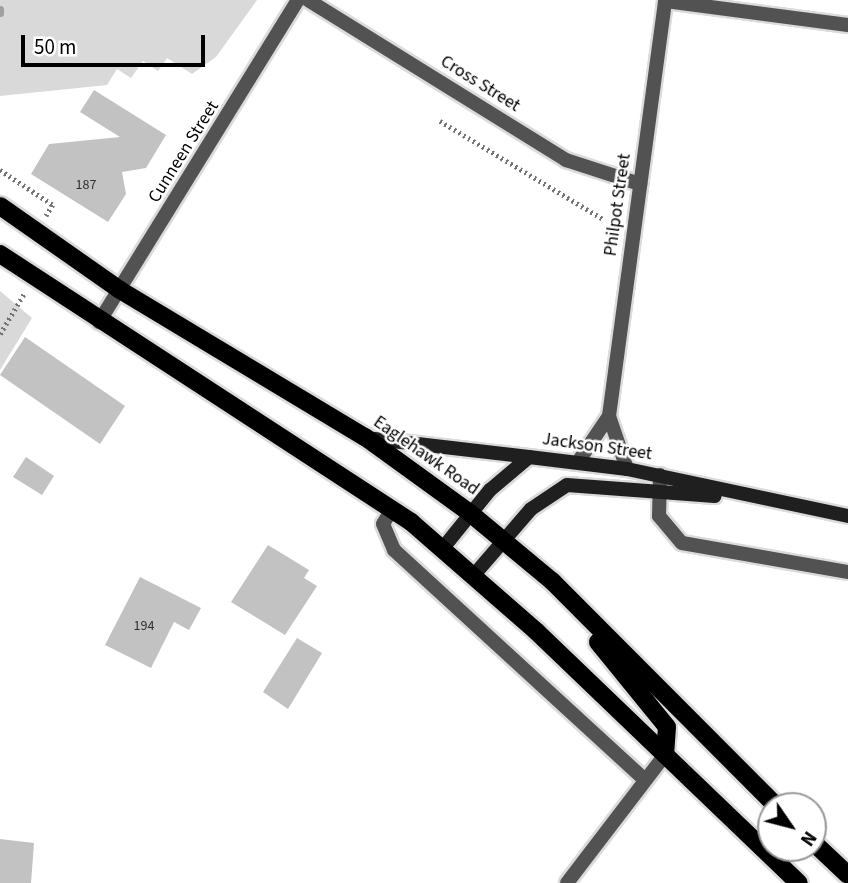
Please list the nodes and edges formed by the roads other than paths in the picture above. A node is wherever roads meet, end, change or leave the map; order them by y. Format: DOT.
graph roads {
  1 [pos="298,0"];
  2 [pos="308,0"];
  3 [pos="665,0"];
  4 [pos="848,25"];
  5 [pos="640,184"];
  6 [pos="0,206"];
  7 [pos="0,254"];
  8 [pos="120,290"];
  9 [pos="99,322"];
  10 [pos="609,416"];
  11 [pos="365,437"];
  12 [pos="529,457"];
  13 [pos="578,463"];
  14 [pos="627,469"];
  15 [pos="660,475"];
  16 [pos="655,493"];
  17 [pos="738,496"];
  18 [pos="470,513"];
  19 [pos="848,516"];
  20 [pos="387,517"];
  21 [pos="503,540"];
  22 [pos="443,548"];
  23 [pos="848,572"];
  24 [pos="474,575"];
  25 [pos="552,581"];
  26 [pos="665,755"];
  27 [pos="645,779"];
  28 [pos="762,792"];
  29 [pos="827,855"];
  30 [pos="848,875"];
  31 [pos="567,883"];
  32 [pos="799,883"];
  1 -- 8 [label="street, Cunneen Street"];
  2 -- 5 [label="street, Cross Street"];
  3 -- 4 [label="street"];
  3 -- 5 [label="street, Philpot Street"];
  5 -- 10 [label="street, Philpot Street"];
  6 -- 8 [label="main road, Eaglehawk Road"];
  7 -- 9 [label="main road"];
  8 -- 9 [label="street, Cunneen Street"];
  8 -- 11 [label="main road, Eaglehawk Road"];
  9 -- 20 [label="main road"];
  10 -- 13 [label="street, Philpot Street"];
  10 -- 14 [label="street, Philpot Street"];
  11 -- 12 [label="street"];
  11 -- 18 [label="main road, Eaglehawk Road"];
  12 -- 13 [label="street, Jackson Street"];
  12 -- 18 [label="street, Jackson Street"];
  13 -- 14 [label="street, Jackson Street"];
  14 -- 15 [label="street, Jackson Street"];
  15 -- 16 [label="street, Jackson Street"];
  15 -- 17 [label="street, Jackson Street"];
  16 -- 17 [label="street, Jackson Street"];
  16 -- 21 [label="street, Jackson Street"];
  16 -- 23 [label="street"];
  17 -- 19 [label="street, Jackson Street"];
  18 -- 21 [label="main road, Eaglehawk Road"];
  18 -- 22 [label="street, Jackson Street"];
  20 -- 22 [label="main road"];
  20 -- 27 [label="street"];
  21 -- 24 [label="street, Jackson Street"];
  21 -- 25 [label="main road, Eaglehawk Road"];
  22 -- 24 [label="main road"];
  24 -- 26 [label="main road"];
  25 -- 26 [label="main road"];
  25 -- 28 [label="main road, Eaglehawk Road"];
  26 -- 27 [label="street"];
  26 -- 32 [label="main road"];
  27 -- 31 [label="street"];
  29 -- 30 [label="main road"];
}
